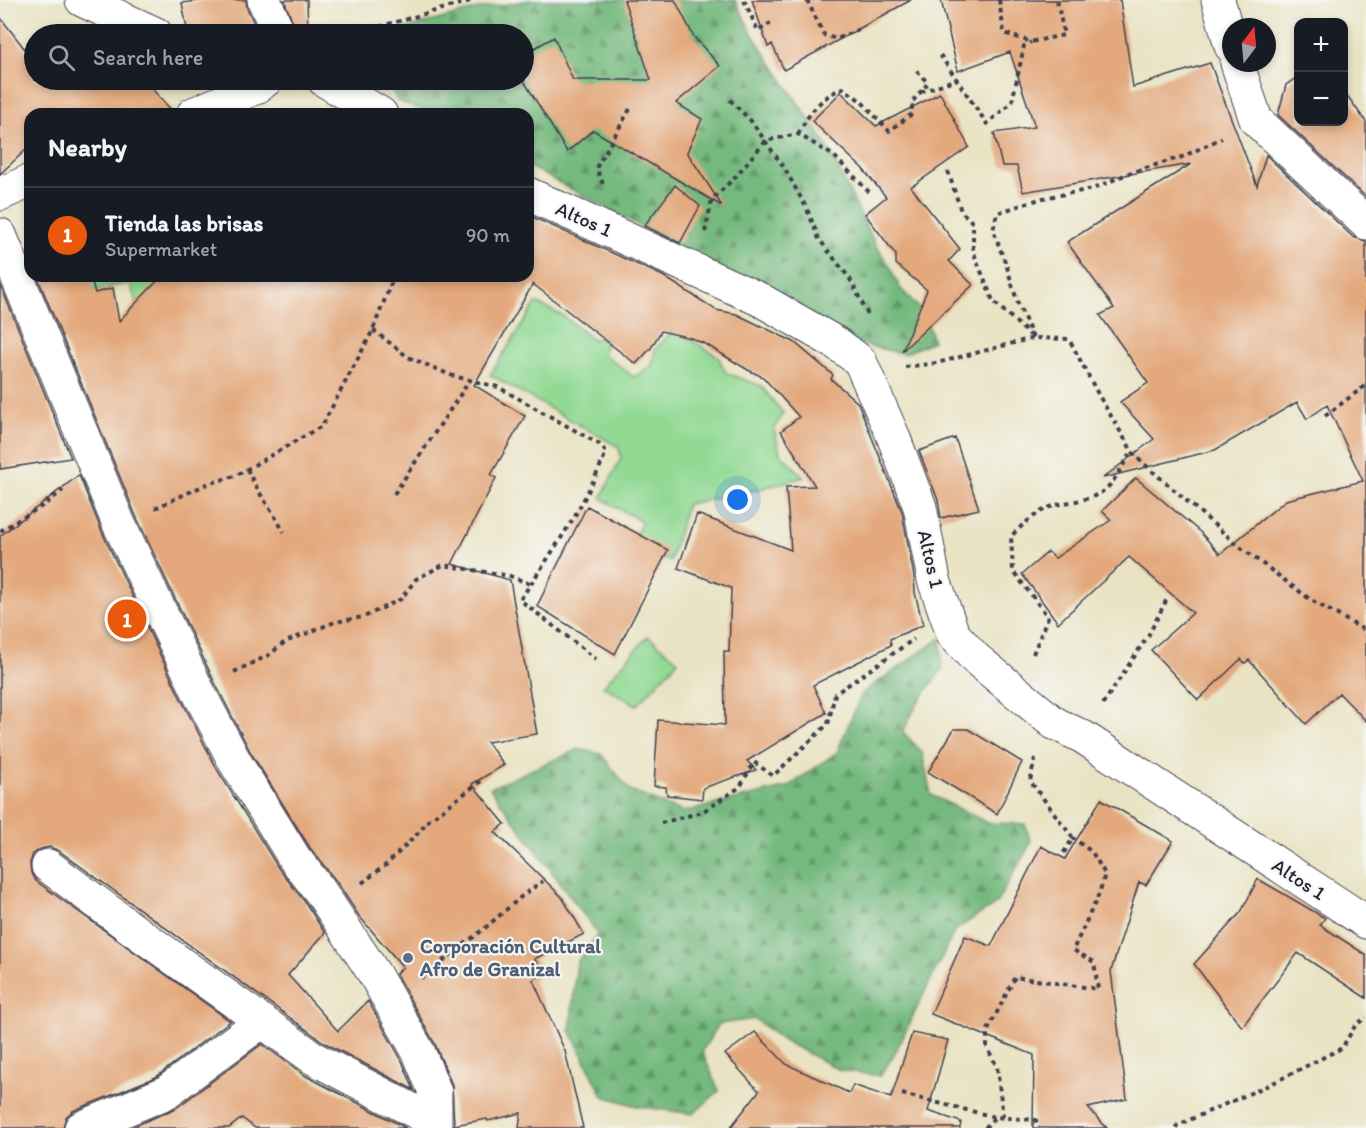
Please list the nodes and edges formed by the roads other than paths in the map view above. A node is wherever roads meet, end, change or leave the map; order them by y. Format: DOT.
graph roads {
  1 [pos="82,0"];
  2 [pos="264,0"];
  3 [pos="1218,0"];
  4 [pos="1223,18"];
  5 [pos="134,24"];
  6 [pos="275,24"];
  7 [pos="1240,72"];
  8 [pos="240,90"];
  9 [pos="341,90"];
  10 [pos="205,108"];
  11 [pos="371,108"];
  12 [pos="24,184"];
  13 [pos="0,194"];
  14 [pos="534,197"];
  15 [pos="1366,223"];
  16 [pos="0,235"];
  17 [pos="48,866"];
  18 [pos="1366,922"];
  19 [pos="262,1020"];
  20 [pos="435,1125"];
  21 [pos="81,1128"];
  1 -- 5 [label="street"];
  2 -- 6 [label="street"];
  3 -- 4 [label="street"];
  7 -- 15 [label="street"];
  8 -- 10 [label="street"];
  9 -- 11 [label="street"];
  12 -- 13 [label="street"];
  14 -- 18 [label="street, Altos 1"];
  16 -- 20 [label="street"];
  17 -- 19 [label="street"];
  19 -- 20 [label="street"];
  19 -- 21 [label="street"];
}
